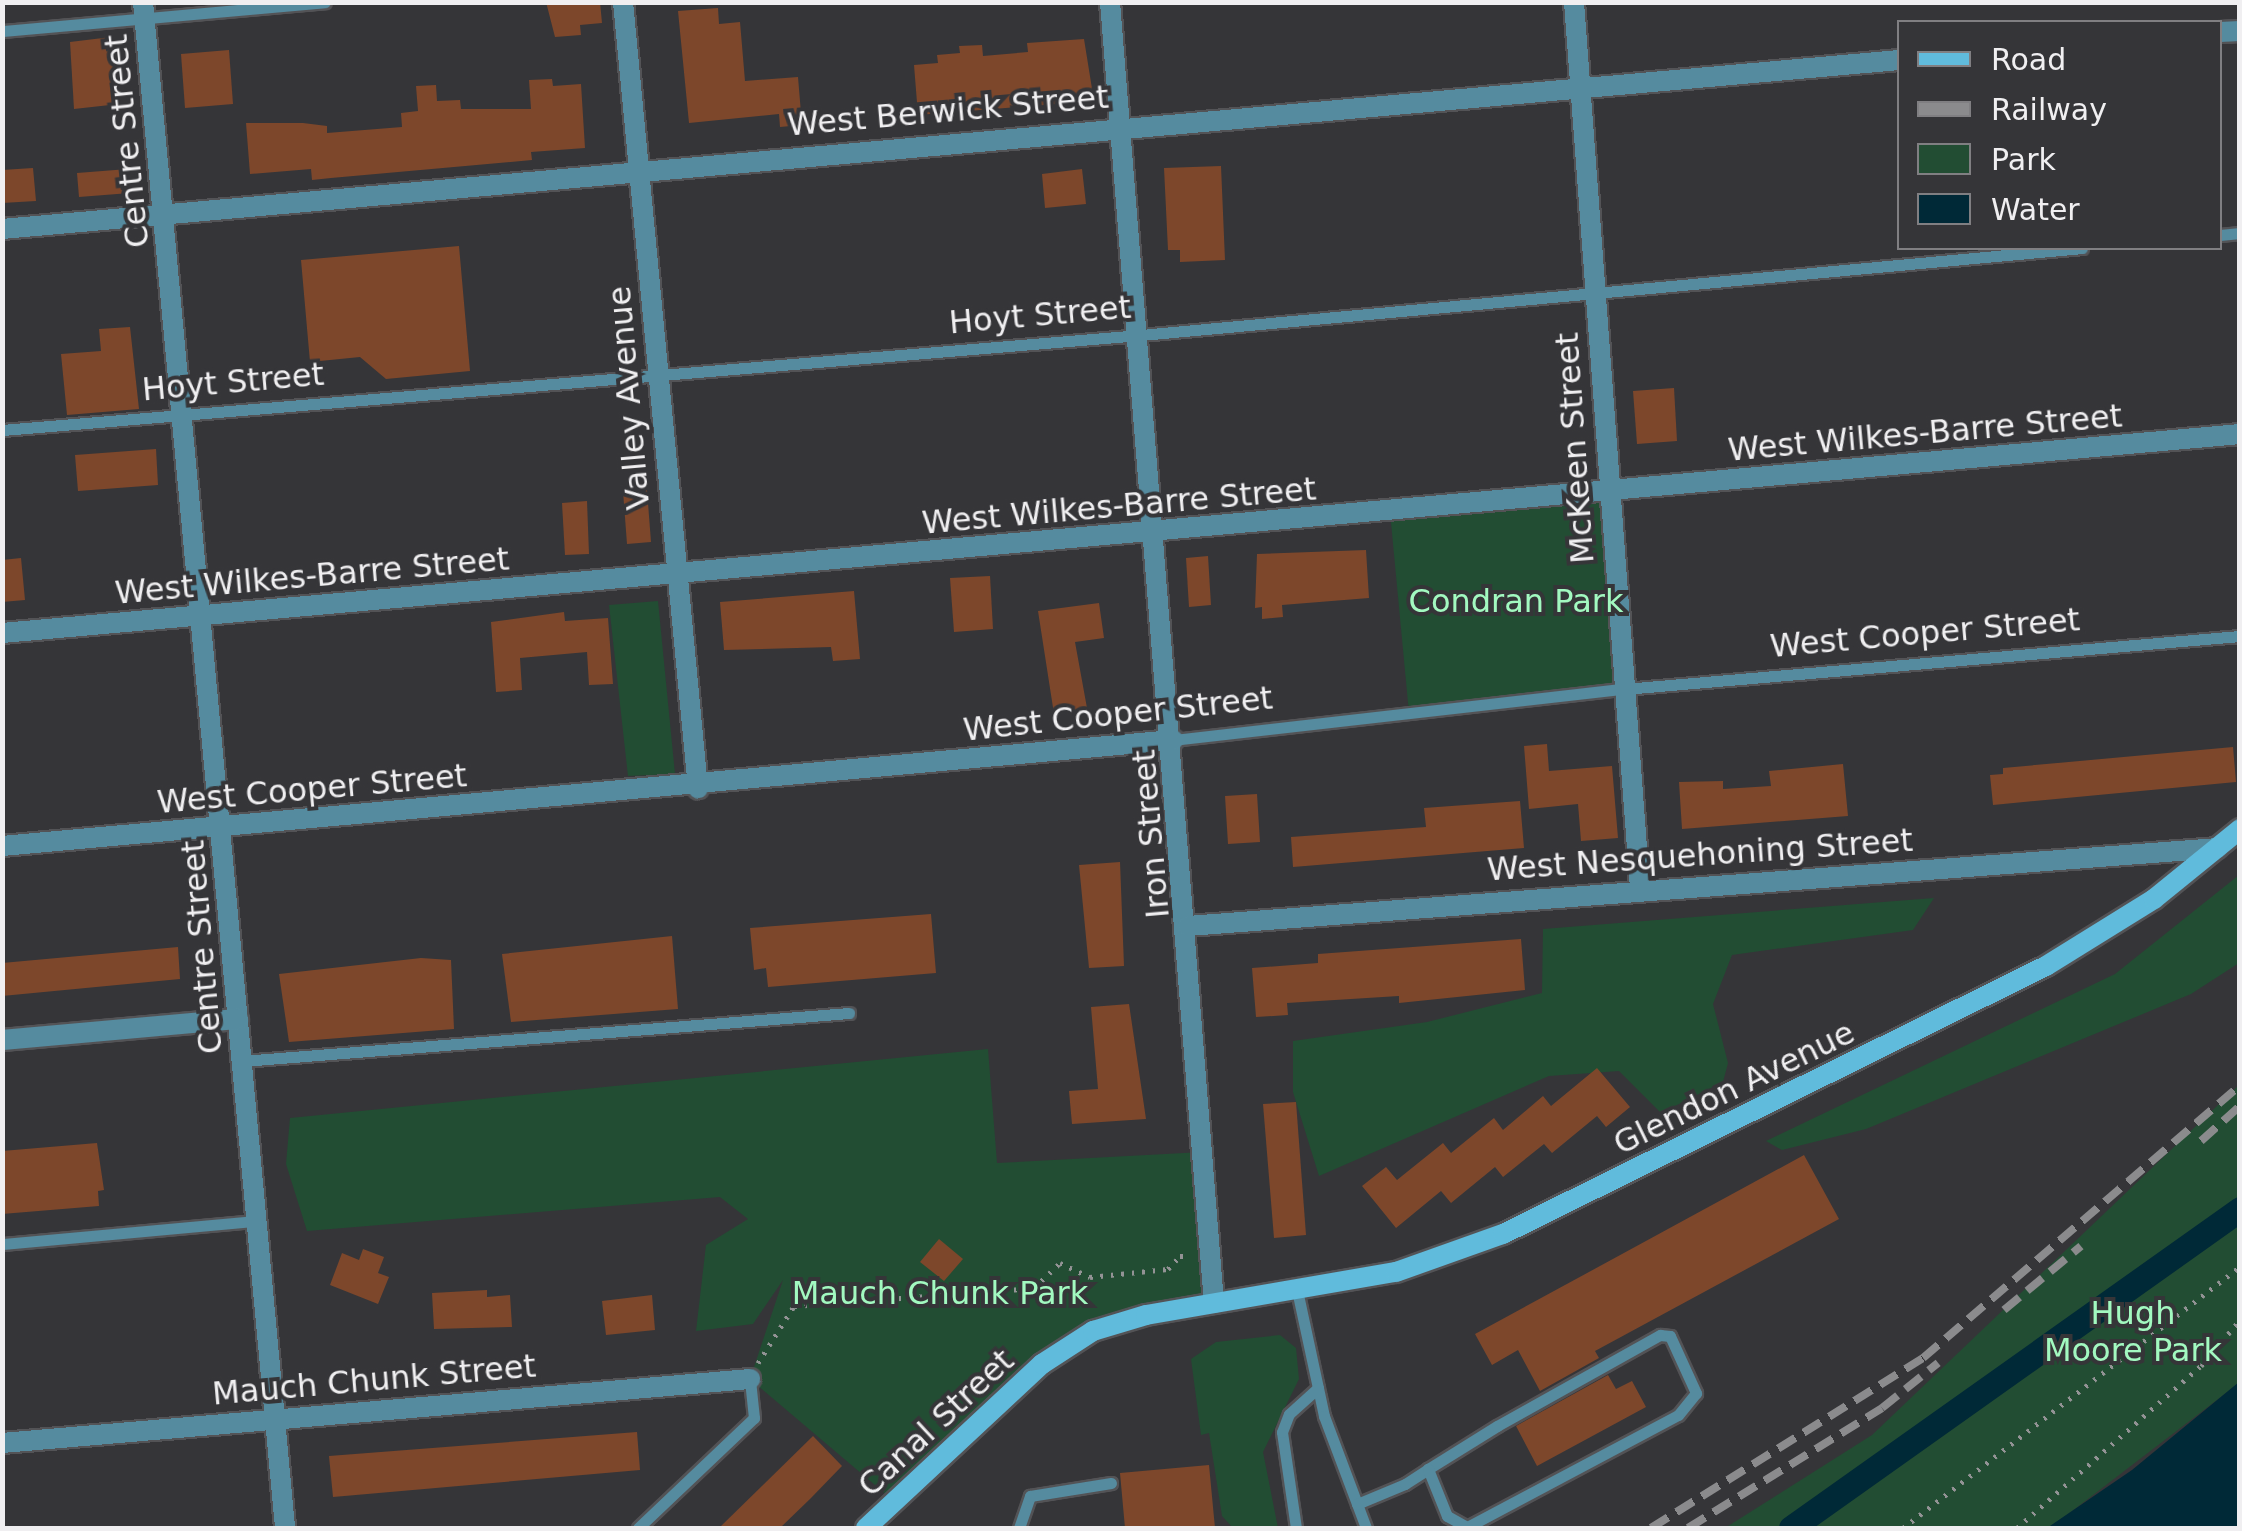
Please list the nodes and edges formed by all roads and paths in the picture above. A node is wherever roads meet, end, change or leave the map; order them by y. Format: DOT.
graph roads {
  1 [pos="324,2"];
  2 [pos="622,2"];
  3 [pos="1110,2"];
  4 [pos="1574,2"];
  5 [pos="144,10"];
  6 [pos="2,31"];
  7 [pos="1897,60"];
  8 [pos="1580,87"];
  9 [pos="1120,126"];
  10 [pos="638,168"];
  11 [pos="165,215"];
  12 [pos="2,229"];
  13 [pos="2060,250"];
  14 [pos="1594,292"];
  15 [pos="1141,335"];
  16 [pos="657,373"];
  17 [pos="183,414"];
  18 [pos="2,430"];
  19 [pos="2240,434"];
  20 [pos="1608,492"];
  21 [pos="1156,534"];
  22 [pos="676,574"];
  23 [pos="202,615"];
  24 [pos="2,633"];
  25 [pos="2240,636"];
  26 [pos="1624,689"];
  27 [pos="1173,740"];
  28 [pos="698,788"];
  29 [pos="221,827"];
  30 [pos="2240,829"];
  31 [pos="2,846"];
  32 [pos="2217,848"];
  33 [pos="1640,888"];
  34 [pos="1188,926"];
  35 [pos="848,1013"];
  36 [pos="238,1019"];
  37 [pos="2,1040"];
  38 [pos="242,1061"];
  39 [pos="256,1221"];
  40 [pos="2,1244"];
  41 [pos="1210,1253"];
  42 [pos="2240,1267"];
  43 [pos="1297,1290"];
  44 [pos="1214,1304"];
  45 [pos="2240,1320"];
  46 [pos="750,1380"];
  47 [pos="1318,1388"];
  48 [pos="275,1417"];
  49 [pos="2,1443"];
  50 [pos="1428,1470"];
  51 [pos="1111,1483"];
  52 [pos="1357,1504"];
  53 [pos="285,1528"];
  54 [pos="638,1528"];
  55 [pos="866,1528"];
  56 [pos="1019,1528"];
  57 [pos="1296,1528"];
  58 [pos="1366,1528"];
  59 [pos="1903,1528"];
  60 [pos="2016,1528"];
  1 -- 5 [label="lane"];
  2 -- 10 [label="street, Valley Avenue"];
  3 -- 9 [label="street, Iron Street"];
  4 -- 8 [label="street, McKeen Street"];
  5 -- 6 [label="lane"];
  5 -- 11 [label="street, Centre Street"];
  7 -- 8 [label="street, West Berwick Street"];
  8 -- 9 [label="street, West Berwick Street"];
  8 -- 14 [label="street, McKeen Street"];
  9 -- 10 [label="street, West Berwick Street"];
  9 -- 15 [label="street, Iron Street"];
  10 -- 11 [label="street, West Berwick Street"];
  10 -- 16 [label="street, Valley Avenue"];
  11 -- 12 [label="street, West Berwick Street"];
  11 -- 17 [label="street, Centre Street"];
  13 -- 14 [label="lane, Hoyt Street"];
  14 -- 15 [label="lane, Hoyt Street"];
  14 -- 20 [label="street, McKeen Street"];
  15 -- 16 [label="lane, Hoyt Street"];
  15 -- 21 [label="street, Iron Street"];
  16 -- 17 [label="lane, Hoyt Street"];
  16 -- 22 [label="street, Valley Avenue"];
  17 -- 18 [label="lane, Hoyt Street"];
  17 -- 23 [label="street, Centre Street"];
  19 -- 20 [label="street, West Wilkes-Barre Street"];
  20 -- 21 [label="street, West Wilkes-Barre Street"];
  20 -- 26 [label="street, McKeen Street"];
  21 -- 22 [label="street, West Wilkes-Barre Street"];
  21 -- 27 [label="street, Iron Street"];
  22 -- 23 [label="street, West Wilkes-Barre Street"];
  22 -- 28 [label="street, Valley Avenue"];
  23 -- 24 [label="street, West Wilkes-Barre Street"];
  23 -- 29 [label="street, Centre Street"];
  25 -- 26 [label="lane, West Cooper Street"];
  26 -- 27 [label="lane, West Cooper Street"];
  26 -- 33 [label="street, McKeen Street"];
  27 -- 28 [label="street, West Cooper Street"];
  27 -- 34 [label="street, Iron Street"];
  28 -- 29 [label="street, West Cooper Street"];
  29 -- 31 [label="street, West Cooper Street"];
  29 -- 36 [label="street, Centre Street"];
  30 -- 32 [label="street, Glendon Avenue"];
  32 -- 33 [label="street, West Nesquehoning Street"];
  32 -- 43 [label="street, Glendon Avenue"];
  33 -- 34 [label="street, West Nesquehoning Street"];
  34 -- 41 [label="street, Iron Street"];
  35 -- 38 [label="lane"];
  36 -- 37 [label="street"];
  36 -- 38 [label="street, Centre Street"];
  38 -- 39 [label="street, Centre Street"];
  39 -- 40 [label="lane"];
  39 -- 48 [label="street, Centre Street"];
  41 -- 44 [label="street, Iron Street"];
  41 -- 46 [label="path"];
  42 -- 59 [label="path"];
  43 -- 44 [label="street, Glendon Avenue"];
  43 -- 47 [label="lane"];
  44 -- 55 [label="street, Canal Street"];
  45 -- 60 [label="path"];
  46 -- 48 [label="street, Mauch Chunk Street"];
  46 -- 54 [label="lane"];
  47 -- 52 [label="lane"];
  47 -- 57 [label="lane"];
  48 -- 49 [label="street, Mauch Chunk Street"];
  48 -- 53 [label="street, Centre Street"];
  50 -- 50 [label="lane"];
  50 -- 52 [label="lane"];
  51 -- 56 [label="lane"];
  52 -- 58 [label="lane"];
}
